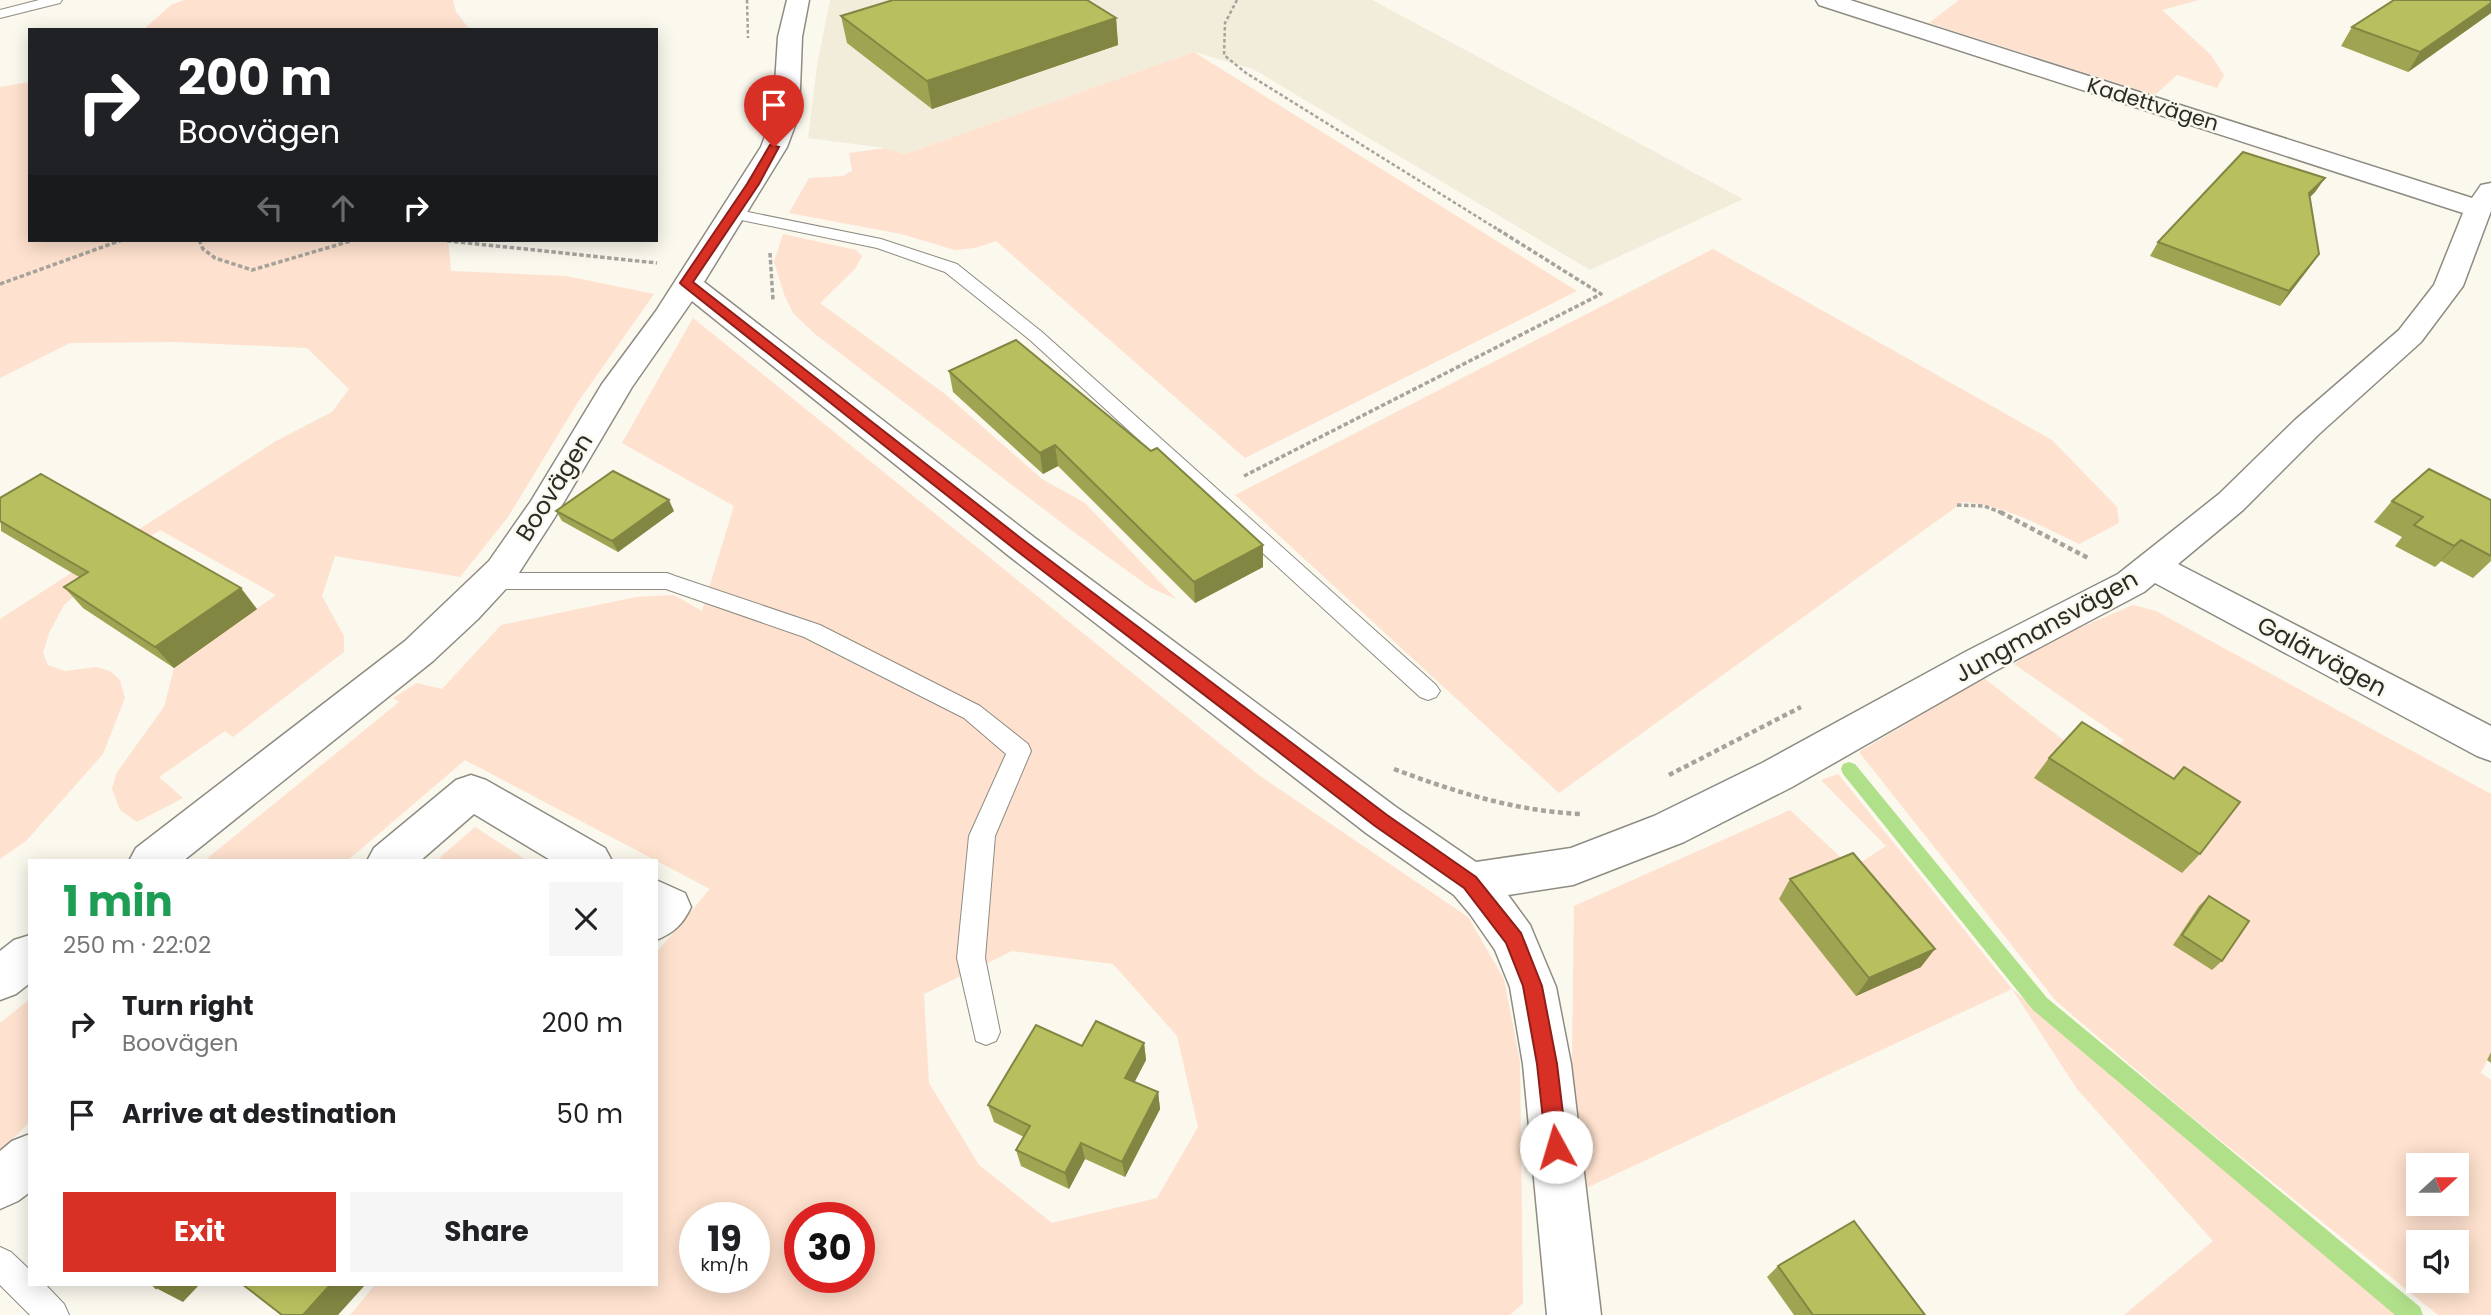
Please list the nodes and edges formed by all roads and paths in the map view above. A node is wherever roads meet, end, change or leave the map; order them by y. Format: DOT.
graph roads {
  1 [pos="55,0"];
  2 [pos="798,0"];
  3 [pos="1237,0"];
  4 [pos="1827,0"];
  5 [pos="0,14"];
  6 [pos="2485,200"];
  7 [pos="733,214"];
  8 [pos="115,242"];
  9 [pos="200,242"];
  10 [pos="347,242"];
  11 [pos="461,242"];
  12 [pos="687,283"];
  13 [pos="0,284"];
  14 [pos="1209,494"];
  15 [pos="1957,505"];
  16 [pos="2100,564"];
  17 [pos="2154,566"];
  18 [pos="493,581"];
  19 [pos="1429,691"];
  20 [pos="2491,745"];
  21 [pos="154,859"];
  22 [pos="391,859"];
  23 [pos="587,859"];
  24 [pos="1470,882"];
  25 [pos="658,901"];
  26 [pos="658,918"];
  27 [pos="28,958"];
  28 [pos="0,979"];
  29 [pos="986,1032"];
  30 [pos="28,1160"];
  31 [pos="0,1183"];
  32 [pos="0,1263"];
  33 [pos="1573,1314"];
  34 [pos="53,1315"];
  1 -- 5 [label="lane"];
  2 -- 7 [label="street, Boovägen"];
  3 -- 14 [label="path"];
  4 -- 6 [label="street, Kadettvägen"];
  6 -- 17 [label="street, Jungmansvägen"];
  7 -- 12 [label="street, Boovägen"];
  7 -- 14 [label="lane"];
  8 -- 13 [label="path"];
  9 -- 10 [label="path"];
  11 -- 12 [label="path"];
  12 -- 18 [label="street, Boovägen"];
  12 -- 24 [label="street"];
  14 -- 19 [label="lane"];
  15 -- 16 [label="path"];
  17 -- 20 [label="street, Galärvägen"];
  17 -- 24 [label="street, Jungmansvägen"];
  18 -- 21 [label="street, Boovägen"];
  18 -- 29 [label="lane"];
  22 -- 23 [label="street"];
  24 -- 33 [label="street"];
  25 -- 26 [label="street"];
  27 -- 28 [label="street"];
  30 -- 31 [label="street"];
  32 -- 34 [label="lane"];
}
